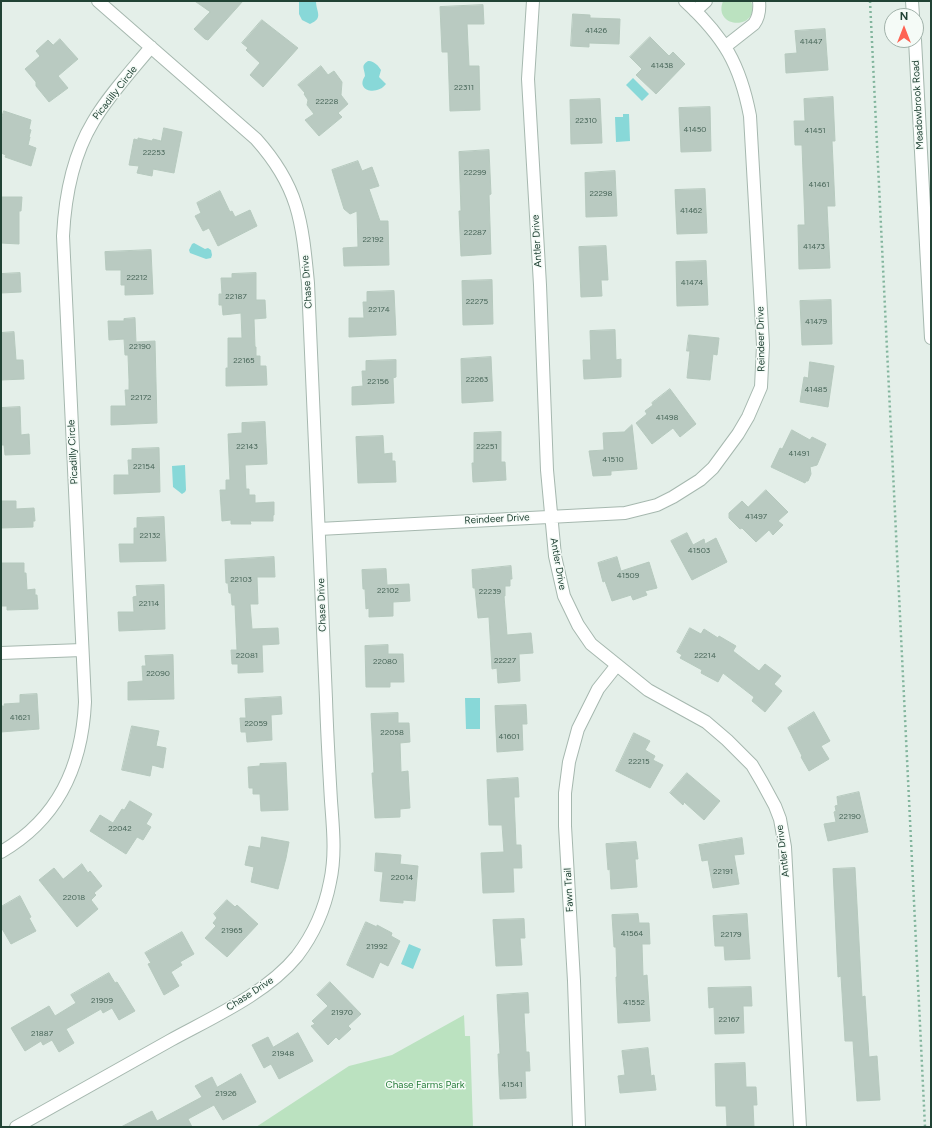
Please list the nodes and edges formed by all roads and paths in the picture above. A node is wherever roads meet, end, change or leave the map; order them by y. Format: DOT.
graph roads {
  1 [pos="98,1"];
  2 [pos="533,1"];
  3 [pos="685,1"];
  4 [pos="706,1"];
  5 [pos="759,1"];
  6 [pos="870,1"];
  7 [pos="696,11"];
  8 [pos="726,46"];
  9 [pos="151,47"];
  10 [pos="914,48"];
  11 [pos="931,338"];
  12 [pos="552,516"];
  13 [pos="319,529"];
  14 [pos="82,650"];
  15 [pos="1,653"];
  16 [pos="616,665"];
  17 [pos="1,852"];
  18 [pos="16,1127"];
  19 [pos="579,1127"];
  20 [pos="800,1127"];
  21 [pos="925,1127"];
  1 -- 9 [label="street, Chase Drive"];
  2 -- 12 [label="street, Antler Drive"];
  3 -- 7 [label="street, Reindeer Drive"];
  4 -- 7 [label="street"];
  5 -- 8 [label="street"];
  6 -- 21 [label="path"];
  7 -- 8 [label="street, Reindeer Drive"];
  8 -- 12 [label="street, Reindeer Drive"];
  9 -- 13 [label="street, Chase Drive"];
  9 -- 14 [label="street, Picadilly Circle"];
  10 -- 11 [label="street, Meadowbrook Road"];
  12 -- 13 [label="street, Reindeer Drive"];
  12 -- 16 [label="street, Antler Drive"];
  13 -- 18 [label="street, Chase Drive"];
  14 -- 15 [label="street"];
  14 -- 17 [label="street, Picadilly Circle"];
  16 -- 19 [label="street, Fawn Trail"];
  16 -- 20 [label="street, Antler Drive"];
}
